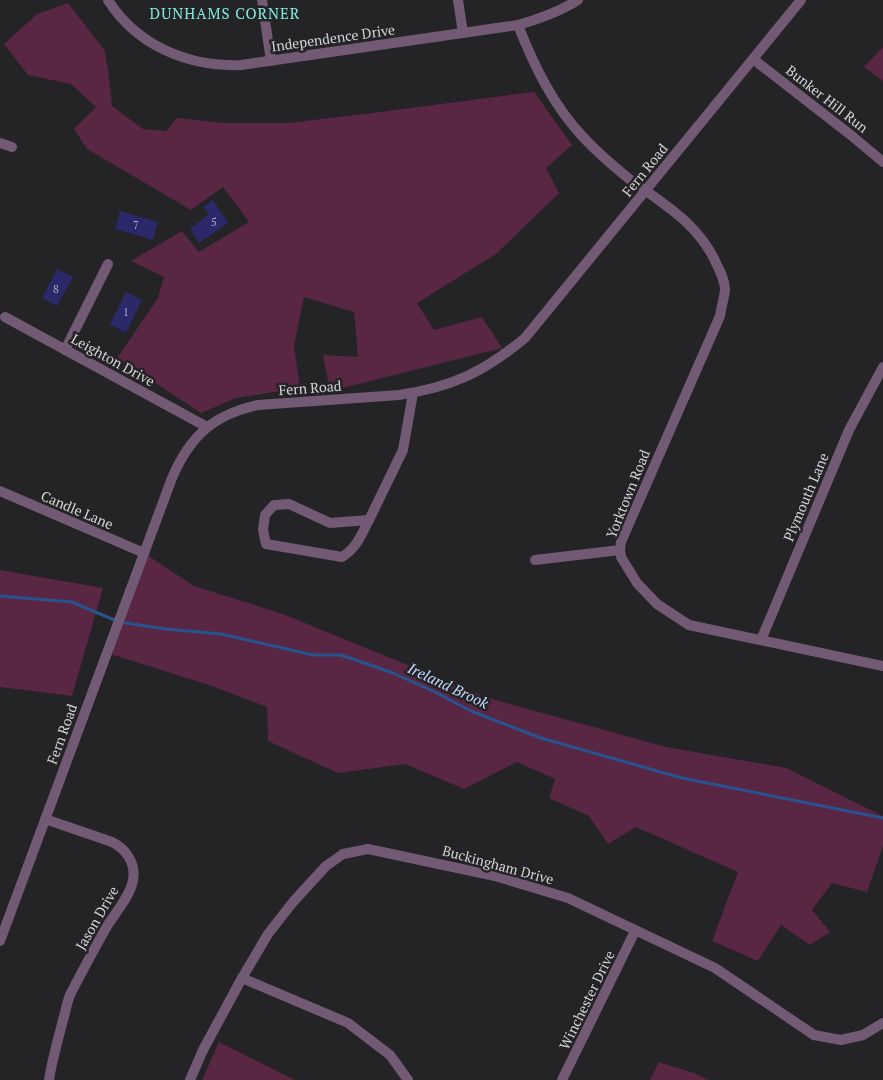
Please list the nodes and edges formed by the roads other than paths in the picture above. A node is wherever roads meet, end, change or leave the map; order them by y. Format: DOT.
graph roads {
  1 [pos="108,0"];
  2 [pos="262,0"];
  3 [pos="458,0"];
  4 [pos="578,0"];
  5 [pos="801,0"];
  6 [pos="518,25"];
  7 [pos="463,33"];
  8 [pos="753,59"];
  9 [pos="272,61"];
  10 [pos="0,144"];
  11 [pos="12,147"];
  12 [pos="883,162"];
  13 [pos="646,190"];
  14 [pos="108,264"];
  15 [pos="5,317"];
  16 [pos="65,350"];
  17 [pos="883,367"];
  18 [pos="413,393"];
  19 [pos="207,427"];
  20 [pos="0,491"];
  21 [pos="369,520"];
  22 [pos="620,550"];
  23 [pos="144,553"];
  24 [pos="535,560"];
  25 [pos="761,640"];
  26 [pos="883,666"];
  27 [pos="45,818"];
  28 [pos="635,931"];
  29 [pos="0,940"];
  30 [pos="242,978"];
  31 [pos="883,1023"];
  32 [pos="48,1080"];
  33 [pos="190,1080"];
  34 [pos="408,1080"];
  35 [pos="562,1080"];
  1 -- 9 [label="street, Independence Drive"];
  2 -- 9 [label="street"];
  3 -- 7 [label="street"];
  4 -- 6 [label="street, Independence Drive"];
  5 -- 8 [label="street, Fern Road"];
  6 -- 7 [label="street, Independence Drive"];
  6 -- 13 [label="street, Yorktown Road"];
  7 -- 9 [label="street, Independence Drive"];
  8 -- 12 [label="street, Bunker Hill Run"];
  8 -- 13 [label="street, Fern Road"];
  10 -- 11 [label="street"];
  13 -- 18 [label="street, Fern Road"];
  13 -- 22 [label="street, Yorktown Road"];
  14 -- 16 [label="street"];
  15 -- 16 [label="street, Leighton Drive"];
  16 -- 19 [label="street, Leighton Drive"];
  17 -- 25 [label="street, Plymouth Lane"];
  18 -- 19 [label="street, Fern Road"];
  18 -- 21 [label="street"];
  19 -- 23 [label="street, Fern Road"];
  20 -- 23 [label="street, Candle Lane"];
  21 -- 21 [label="street"];
  22 -- 24 [label="street"];
  22 -- 25 [label="street, Yorktown Road"];
  23 -- 27 [label="street, Fern Road"];
  25 -- 26 [label="street, Yorktown Road"];
  27 -- 29 [label="street, Fern Road"];
  27 -- 32 [label="street, Jason Drive"];
  28 -- 30 [label="street, Buckingham Drive"];
  28 -- 31 [label="street, Buckingham Drive"];
  28 -- 35 [label="street, Winchester Drive"];
  30 -- 33 [label="street, Buckingham Drive"];
  30 -- 34 [label="street"];
}
